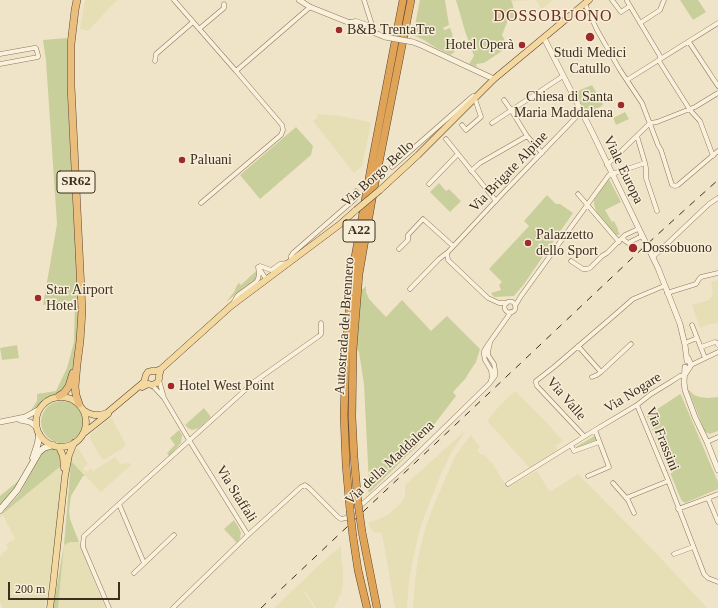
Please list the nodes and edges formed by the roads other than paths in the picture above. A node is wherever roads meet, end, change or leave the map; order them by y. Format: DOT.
graph roads {
  1 [pos="77,0"];
  2 [pos="174,0"];
  3 [pos="299,0"];
  4 [pos="364,0"];
  5 [pos="403,0"];
  6 [pos="411,0"];
  7 [pos="612,0"];
  8 [pos="664,0"];
  9 [pos="587,2"];
  10 [pos="627,2"];
  11 [pos="224,4"];
  12 [pos="630,6"];
  13 [pos="310,7"];
  14 [pos="193,22"];
  15 [pos="350,22"];
  16 [pos="640,23"];
  17 [pos="718,23"];
  18 [pos="199,29"];
  19 [pos="544,38"];
  20 [pos="689,42"];
  21 [pos="0,54"];
  22 [pos="155,61"];
  23 [pos="659,61"];
  24 [pos="0,64"];
  25 [pos="236,71"];
  26 [pos="564,76"];
  27 [pos="627,80"];
  28 [pos="492,81"];
  29 [pos="718,86"];
  30 [pos="718,93"];
  31 [pos="475,98"];
  32 [pos="504,100"];
  33 [pos="511,110"];
  34 [pos="690,110"];
  35 [pos="582,113"];
  36 [pos="492,122"];
  37 [pos="650,123"];
  38 [pos="462,125"];
  39 [pos="527,136"];
  40 [pos="637,136"];
  41 [pos="446,139"];
  42 [pos="718,151"];
  43 [pos="542,153"];
  44 [pos="458,154"];
  45 [pos="713,156"];
  46 [pos="645,162"];
  47 [pos="607,165"];
  48 [pos="392,167"];
  49 [pos="471,171"];
  50 [pos="612,174"];
  51 [pos="429,184"];
  52 [pos="356,191"];
  53 [pos="578,194"];
  54 [pos="718,198"];
  55 [pos="496,201"];
  56 [pos="201,203"];
  57 [pos="587,205"];
  58 [pos="657,211"];
  59 [pos="638,229"];
  60 [pos="625,235"];
  61 [pos="642,236"];
  62 [pos="619,242"];
  63 [pos="453,246"];
  64 [pos="399,249"];
  65 [pos="448,252"];
  66 [pos="652,257"];
  67 [pos="571,261"];
  68 [pos="290,262"];
  69 [pos="259,266"];
  70 [pos="718,273"];
  71 [pos="268,278"];
  72 [pos="664,286"];
  73 [pos="410,289"];
  74 [pos="667,294"];
  75 [pos="520,298"];
  76 [pos="512,302"];
  77 [pos="507,303"];
  78 [pos="500,304"];
  79 [pos="231,306"];
  80 [pos="515,306"];
  81 [pos="505,309"];
  82 [pos="511,312"];
  83 [pos="504,320"];
  84 [pos="321,323"];
  85 [pos="692,325"];
  86 [pos="697,338"];
  87 [pos="685,343"];
  88 [pos="632,344"];
  89 [pos="718,345"];
  90 [pos="578,346"];
  91 [pos="701,347"];
  92 [pos="718,352"];
  93 [pos="705,358"];
  94 [pos="688,363"];
  95 [pos="77,364"];
  96 [pos="601,372"];
  97 [pos="159,374"];
  98 [pos="684,375"];
  99 [pos="592,377"];
  100 [pos="146,379"];
  101 [pos="152,385"];
  102 [pos="59,396"];
  103 [pos="164,398"];
  104 [pos="637,405"];
  105 [pos="81,407"];
  106 [pos="38,410"];
  107 [pos="9,420"];
  108 [pos="0,422"];
  109 [pos="595,430"];
  110 [pos="38,431"];
  111 [pos="84,433"];
  112 [pos="584,436"];
  113 [pos="718,437"];
  114 [pos="189,440"];
  115 [pos="599,442"];
  116 [pos="707,442"];
  117 [pos="74,443"];
  118 [pos="571,445"];
  119 [pos="56,446"];
  120 [pos="29,469"];
  121 [pos="718,470"];
  122 [pos="65,476"];
  123 [pos="588,476"];
  124 [pos="668,480"];
  125 [pos="613,483"];
  126 [pos="508,484"];
  127 [pos="304,485"];
  128 [pos="718,494"];
  129 [pos="626,498"];
  130 [pos="708,498"];
  131 [pos="119,504"];
  132 [pos="678,508"];
  133 [pos="0,510"];
  134 [pos="634,513"];
  135 [pos="718,522"];
  136 [pos="174,535"];
  137 [pos="248,536"];
  138 [pos="693,547"];
  139 [pos="674,554"];
  140 [pos="144,563"];
  141 [pos="134,573"];
  142 [pos="718,582"];
  143 [pos="50,608"];
  144 [pos="109,608"];
  145 [pos="173,608"];
  146 [pos="367,608"];
  147 [pos="378,608"];
  1 -- 95 [label="highway, SR62"];
  2 -- 14 [label="street"];
  3 -- 13 [label="street"];
  4 -- 15 [label="street"];
  5 -- 146 [label="highway, Autostrada del Brennero / A22, bridge"];
  6 -- 147 [label="highway, Autostrada del Brennero / A22, bridge"];
  7 -- 12 [label="street"];
  8 -- 16 [label="street"];
  9 -- 19 [label="main road, Via Borgo Bello"];
  9 -- 27 [label="street"];
  10 -- 12 [label="street"];
  11 -- 18 [label="street"];
  12 -- 16 [label="street"];
  13 -- 15 [label="street"];
  13 -- 25 [label="street"];
  14 -- 18 [label="street"];
  14 -- 22 [label="street"];
  15 -- 28 [label="street, bridge"];
  16 -- 23 [label="street"];
  17 -- 20 [label="street"];
  18 -- 25 [label="street"];
  19 -- 26 [label="street, Viale Europa"];
  19 -- 28 [label="main road, Via Borgo Bello"];
  20 -- 23 [label="street"];
  20 -- 29 [label="street"];
  21 -- 24 [label="street"];
  23 -- 27 [label="street"];
  23 -- 34 [label="street"];
  25 -- 56 [label="street"];
  26 -- 33 [label="street"];
  26 -- 35 [label="street, Viale Europa"];
  27 -- 37 [label="street"];
  28 -- 31 [label="main road, Via Borgo Bello"];
  30 -- 34 [label="street"];
  31 -- 38 [label="street"];
  31 -- 48 [label="street, Via Borgo Bello"];
  31 -- 68 [label="main road, Via Borgo Bello, bridge"];
  32 -- 33 [label="street"];
  33 -- 36 [label="street"];
  33 -- 39 [label="street"];
  34 -- 37 [label="street"];
  34 -- 45 [label="street"];
  35 -- 43 [label="street, Via Brigate Alpine"];
  35 -- 47 [label="street, Viale Europa"];
  37 -- 40 [label="street"];
  37 -- 45 [label="street"];
  39 -- 43 [label="street"];
  39 -- 49 [label="street"];
  40 -- 46 [label="street"];
  40 -- 47 [label="street"];
  41 -- 44 [label="street"];
  42 -- 45 [label="street"];
  43 -- 55 [label="street, Via Brigate Alpine"];
  44 -- 49 [label="street"];
  44 -- 51 [label="street"];
  46 -- 50 [label="street"];
  46 -- 58 [label="street"];
  47 -- 50 [label="street, Viale Europa"];
  49 -- 55 [label="street"];
  50 -- 57 [label="street, Via della Maddalena"];
  50 -- 59 [label="street, Viale Europa"];
  52 -- 68 [label="street, Via Borgo Bello"];
  53 -- 57 [label="street"];
  54 -- 66 [label="street"];
  55 -- 63 [label="street, Via Brigate Alpine"];
  57 -- 62 [label="street"];
  57 -- 75 [label="street, Via della Maddalena"];
  59 -- 60 [label="street"];
  59 -- 61 [label="street, Viale Europa"];
  60 -- 61 [label="street"];
  60 -- 62 [label="street"];
  61 -- 66 [label="street, Viale Europa"];
  62 -- 67 [label="street"];
  63 -- 64 [label="street"];
  63 -- 65 [label="street, Via Brigate Alpine"];
  65 -- 73 [label="street, Via Brigate Alpine"];
  65 -- 78 [label="street"];
  66 -- 72 [label="street, Viale Europa"];
  68 -- 69 [label="street, Via Borgo Bello"];
  68 -- 71 [label="main road, Via Borgo Bello"];
  69 -- 71 [label="street"];
  69 -- 79 [label="street, Via Borgo Bello"];
  70 -- 74 [label="street"];
  71 -- 79 [label="main road, Via Borgo Bello"];
  72 -- 74 [label="street, Viale Europa"];
  72 -- 90 [label="street, Via Valle"];
  74 -- 87 [label="street, Viale Europa"];
  75 -- 76 [label="street, Via della Maddalena"];
  75 -- 80 [label="street, Via della Maddalena"];
  76 -- 77 [label="street, Via della Maddalena"];
  76 -- 80 [label="street"];
  77 -- 78 [label="street"];
  77 -- 81 [label="street, Via della Maddalena"];
  78 -- 81 [label="street"];
  79 -- 97 [label="main road, Via Borgo Bello"];
  80 -- 82 [label="street, Via della Maddalena"];
  81 -- 82 [label="street"];
  81 -- 83 [label="street, Via della Maddalena"];
  82 -- 83 [label="street, Via della Maddalena"];
  83 -- 127 [label="street, Via della Maddalena"];
  84 -- 114 [label="street"];
  85 -- 86 [label="street"];
  86 -- 87 [label="street"];
  86 -- 91 [label="street"];
  87 -- 94 [label="street, Viale Europa"];
  88 -- 96 [label="street"];
  89 -- 91 [label="street"];
  90 -- 96 [label="street"];
  90 -- 112 [label="street, Via Valle"];
  91 -- 93 [label="street"];
  92 -- 93 [label="street"];
  93 -- 94 [label="street"];
  94 -- 98 [label="street, Viale Europa"];
  95 -- 102 [label="highway, SR62"];
  95 -- 105 [label="highway, SR62"];
  96 -- 99 [label="street"];
  97 -- 100 [label="main road, Via Borgo Bello"];
  97 -- 101 [label="main road, Via Borgo Bello"];
  97 -- 103 [label="street, Via Staffali"];
  98 -- 104 [label="street, Via Nogare"];
  98 -- 116 [label="street, Viale Europa"];
  100 -- 101 [label="main road"];
  100 -- 105 [label="main road, Via Borgo Bello"];
  101 -- 103 [label="street, Via Staffali"];
  101 -- 111 [label="main road, Via Borgo Bello"];
  102 -- 105 [label="main road, Via Borgo Bello"];
  102 -- 106 [label="main road, SR62"];
  103 -- 114 [label="street, Via Staffali"];
  104 -- 109 [label="street, Via Nogare"];
  104 -- 124 [label="street, Via Frassini"];
  105 -- 111 [label="main road, SR62"];
  106 -- 107 [label="street"];
  106 -- 110 [label="main road"];
  107 -- 108 [label="street"];
  107 -- 110 [label="street"];
  109 -- 112 [label="street, Via Nogare"];
  109 -- 115 [label="street, Via Nogare"];
  110 -- 119 [label="main road"];
  110 -- 120 [label="main road"];
  111 -- 117 [label="main road, Via Borgo Bello"];
  112 -- 118 [label="street, Via Nogare"];
  113 -- 116 [label="street"];
  114 -- 131 [label="street"];
  114 -- 137 [label="street, Via Staffali"];
  115 -- 118 [label="street"];
  115 -- 123 [label="street, Via Nogare"];
  116 -- 121 [label="street, Viale Europa"];
  117 -- 119 [label="main road"];
  117 -- 122 [label="main road"];
  118 -- 126 [label="street, Via Nogare"];
  119 -- 120 [label="main road"];
  119 -- 122 [label="main road"];
  120 -- 133 [label="main road"];
  122 -- 143 [label="main road"];
  124 -- 129 [label="street, Via Frassini"];
  124 -- 132 [label="street, Via Frassini"];
  125 -- 129 [label="street"];
  127 -- 137 [label="street, Via Staffali"];
  128 -- 130 [label="street"];
  129 -- 134 [label="street"];
  130 -- 132 [label="street"];
  130 -- 135 [label="street"];
  131 -- 140 [label="street"];
  131 -- 144 [label="street"];
  132 -- 138 [label="street, Via Frassini"];
  136 -- 140 [label="street"];
  137 -- 145 [label="street"];
  138 -- 139 [label="street"];
  138 -- 142 [label="street, Via Frassini"];
  140 -- 141 [label="street"];
}
